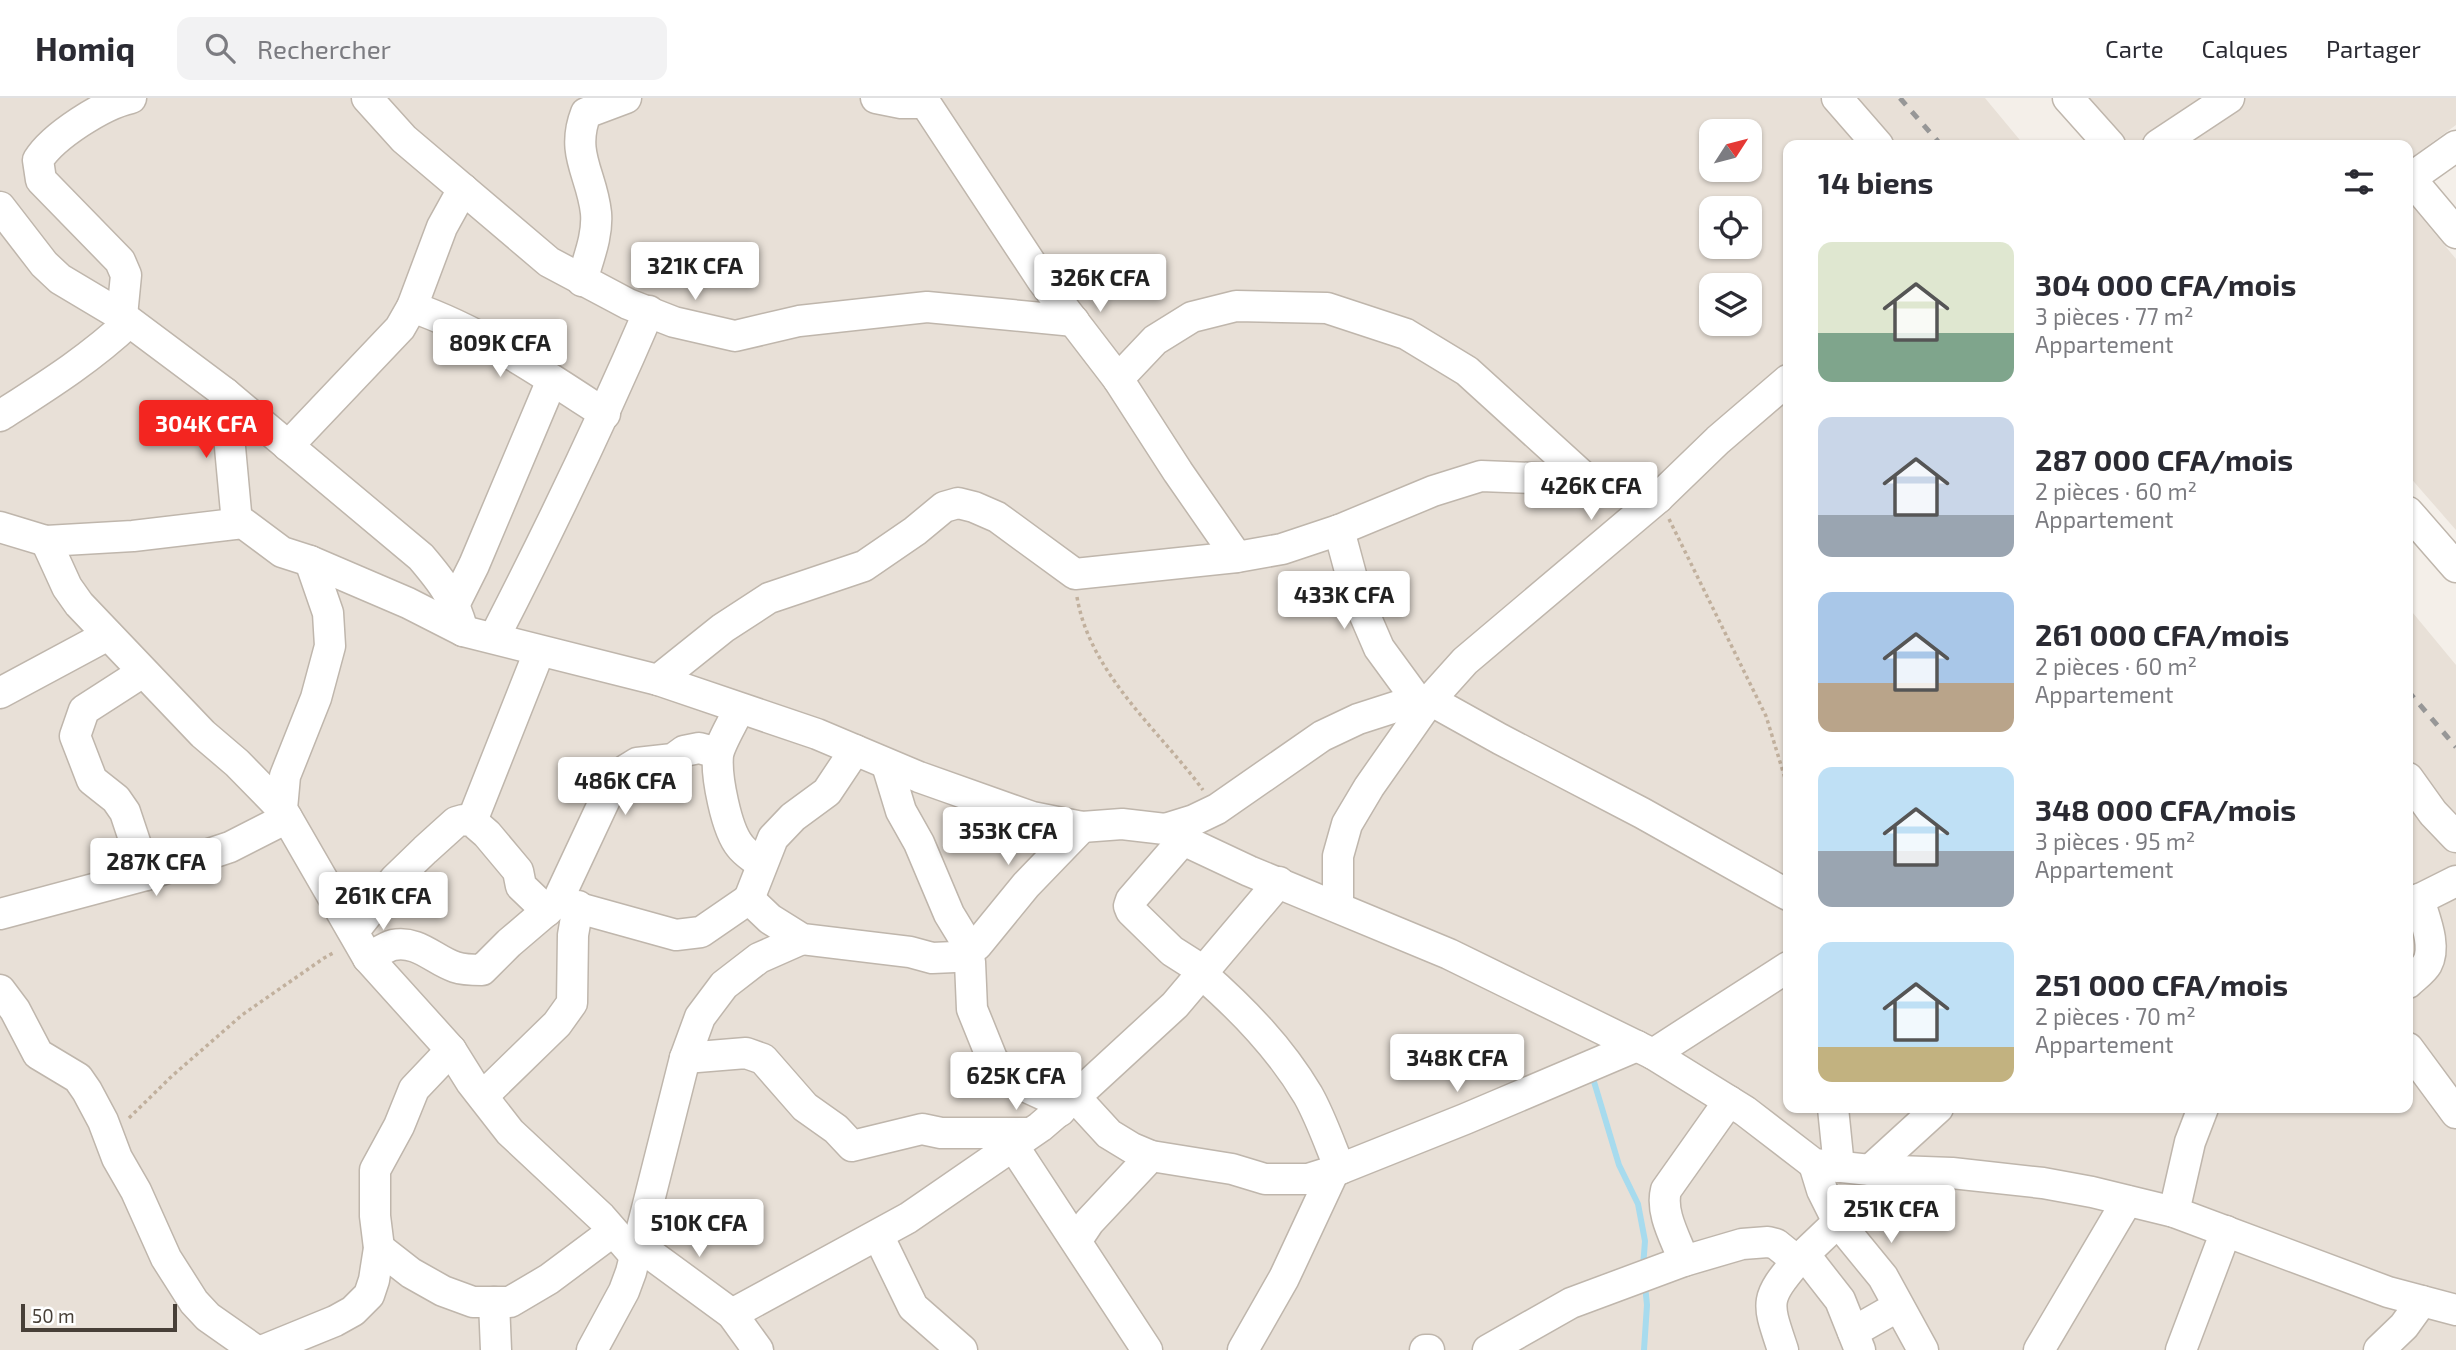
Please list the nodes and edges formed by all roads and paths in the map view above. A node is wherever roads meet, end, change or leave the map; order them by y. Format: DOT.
graph roads {
  1 [pos="131,98"];
  2 [pos="367,98"];
  3 [pos="626,98"];
  4 [pos="876,98"];
  5 [pos="1837,98"];
  6 [pos="2068,98"];
  7 [pos="2229,98"];
  8 [pos="923,100"];
  9 [pos="1874,140"];
  10 [pos="2106,140"];
  11 [pos="2166,140"];
  12 [pos="2456,146"];
  13 [pos="2413,176"];
  14 [pos="2413,184"];
  15 [pos="463,189"];
  16 [pos="0,207"];
  17 [pos="2456,233"];
  18 [pos="582,281"];
  19 [pos="412,307"];
  20 [pos="649,311"];
  21 [pos="125,319"];
  22 [pos="1074,321"];
  23 [pos="1118,379"];
  24 [pos="552,380"];
  25 [pos="1783,384"];
  26 [pos="225,393"];
  27 [pos="605,414"];
  28 [pos="0,416"];
  29 [pos="288,446"];
  30 [pos="1587,480"];
  31 [pos="1658,498"];
  32 [pos="0,507"];
  33 [pos="2413,518"];
  34 [pos="237,523"];
  35 [pos="1339,530"];
  36 [pos="22,534"];
  37 [pos="1237,556"];
  38 [pos="310,561"];
  39 [pos="2456,567"];
  40 [pos="1075,574"];
  41 [pos="459,617"];
  42 [pos="108,635"];
  43 [pos="494,638"];
  44 [pos="539,652"];
  45 [pos="143,672"];
  46 [pos="658,680"];
  47 [pos="0,693"];
  48 [pos="1423,700"];
  49 [pos="739,709"];
  50 [pos="855,750"];
  51 [pos="718,753"];
  52 [pos="887,765"];
  53 [pos="1783,772"];
  54 [pos="2413,785"];
  55 [pos="1217,809"];
  56 [pos="285,813"];
  57 [pos="472,821"];
  58 [pos="1082,827"];
  59 [pos="1174,834"];
  60 [pos="2456,837"];
  61 [pos="761,864"];
  62 [pos="146,875"];
  63 [pos="2456,881"];
  64 [pos="1279,882"];
  65 [pos="1783,892"];
  66 [pos="749,899"];
  67 [pos="2414,902"];
  68 [pos="1338,906"];
  69 [pos="561,907"];
  70 [pos="0,914"];
  71 [pos="802,939"];
  72 [pos="360,943"];
  73 [pos="968,952"];
  74 [pos="1783,970"];
  75 [pos="1204,973"];
  76 [pos="2413,979"];
  77 [pos="0,990"];
  78 [pos="451,1050"];
  79 [pos="1645,1050"];
  80 [pos="2413,1055"];
  81 [pos="685,1058"];
  82 [pos="483,1096"];
  83 [pos="1729,1101"];
  84 [pos="1068,1104"];
  85 [pos="1832,1113"];
  86 [pos="1933,1113"];
  87 [pos="2201,1113"];
  88 [pos="2456,1113"];
  89 [pos="109,1138"];
  90 [pos="1021,1139"];
  91 [pos="1151,1156"];
  92 [pos="1827,1166"];
  93 [pos="1337,1170"];
  94 [pos="1870,1170"];
  95 [pos="2127,1200"];
  96 [pos="2174,1212"];
  97 [pos="1838,1222"];
  98 [pos="2226,1230"];
  99 [pos="878,1235"];
  100 [pos="1077,1240"];
  101 [pos="628,1244"];
  102 [pos="379,1248"];
  103 [pos="1800,1257"];
  104 [pos="1684,1261"];
  105 [pos="2422,1301"];
  106 [pos="494,1302"];
  107 [pos="1897,1307"];
  108 [pos="2456,1310"];
  109 [pos="732,1314"];
  110 [pos="1857,1341"];
  111 [pos="255,1350"];
  112 [pos="264,1350"];
  113 [pos="496,1350"];
  114 [pos="592,1350"];
  115 [pos="758,1350"];
  116 [pos="962,1350"];
  117 [pos="1147,1350"];
  118 [pos="1243,1350"];
  119 [pos="1488,1350"];
  120 [pos="1783,1350"];
  121 [pos="1923,1350"];
  122 [pos="2039,1350"];
  123 [pos="2181,1350"];
  124 [pos="2379,1350"];
  1 -- 21 [label="street"];
  2 -- 15 [label="street"];
  3 -- 18 [label="street"];
  4 -- 8 [label="street"];
  5 -- 9 [label="street"];
  6 -- 10 [label="street"];
  7 -- 11 [label="street"];
  8 -- 22 [label="street"];
  12 -- 13 [label="street"];
  14 -- 17 [label="street"];
  15 -- 18 [label="street"];
  15 -- 19 [label="street"];
  16 -- 21 [label="street"];
  18 -- 20 [label="street"];
  19 -- 24 [label="street"];
  19 -- 29 [label="street"];
  20 -- 22 [label="street"];
  20 -- 27 [label="street"];
  21 -- 26 [label="street"];
  21 -- 28 [label="street"];
  22 -- 23 [label="street"];
  23 -- 30 [label="street"];
  23 -- 37 [label="street"];
  24 -- 27 [label="street"];
  24 -- 41 [label="street"];
  25 -- 31 [label="street"];
  26 -- 29 [label="street"];
  26 -- 34 [label="street"];
  27 -- 43 [label="street"];
  29 -- 41 [label="street"];
  30 -- 31 [label="street"];
  30 -- 35 [label="street"];
  31 -- 48 [label="street"];
  31 -- 53 [label="path"];
  32 -- 36 [label="street"];
  33 -- 39 [label="street"];
  34 -- 36 [label="street"];
  34 -- 38 [label="street"];
  35 -- 37 [label="street"];
  35 -- 48 [label="street"];
  36 -- 42 [label="street"];
  37 -- 40 [label="street"];
  38 -- 41 [label="street"];
  38 -- 56 [label="street"];
  40 -- 46 [label="street"];
  40 -- 55 [label="path"];
  41 -- 43 [label="street"];
  42 -- 45 [label="street"];
  42 -- 47 [label="street"];
  43 -- 44 [label="street"];
  44 -- 46 [label="street"];
  44 -- 57 [label="street"];
  45 -- 56 [label="street"];
  45 -- 62 [label="street"];
  46 -- 49 [label="street"];
  48 -- 55 [label="street"];
  48 -- 65 [label="street"];
  48 -- 68 [label="street"];
  49 -- 50 [label="street"];
  49 -- 51 [label="street"];
  50 -- 52 [label="street"];
  50 -- 61 [label="street"];
  51 -- 61 [label="street"];
  51 -- 69 [label="street"];
  52 -- 58 [label="street"];
  52 -- 73 [label="street"];
  54 -- 60 [label="street"];
  55 -- 59 [label="street"];
  56 -- 62 [label="street"];
  56 -- 72 [label="street"];
  57 -- 69 [label="street"];
  57 -- 72 [label="street"];
  58 -- 59 [label="street"];
  58 -- 73 [label="street"];
  59 -- 64 [label="street"];
  59 -- 75 [label="street"];
  61 -- 66 [label="street"];
  62 -- 70 [label="street"];
  63 -- 67 [label="street"];
  64 -- 68 [label="street"];
  64 -- 75 [label="street"];
  66 -- 69 [label="street"];
  66 -- 71 [label="street"];
  67 -- 76 [label="street"];
  68 -- 79 [label="street"];
  69 -- 72 [label="street"];
  69 -- 82 [label="street"];
  71 -- 73 [label="street"];
  71 -- 81 [label="street"];
  72 -- 78 [label="street"];
  72 -- 89 [label="path"];
  73 -- 84 [label="street"];
  74 -- 79 [label="street"];
  75 -- 84 [label="street"];
  75 -- 93 [label="street"];
  77 -- 89 [label="street"];
  78 -- 82 [label="street"];
  78 -- 102 [label="street"];
  79 -- 83 [label="street"];
  79 -- 93 [label="street"];
  80 -- 88 [label="street"];
  81 -- 90 [label="street"];
  81 -- 101 [label="street"];
  82 -- 101 [label="street"];
  83 -- 92 [label="street"];
  83 -- 104 [label="street"];
  84 -- 90 [label="street"];
  84 -- 91 [label="street"];
  85 -- 92 [label="street"];
  86 -- 94 [label="street"];
  87 -- 96 [label="street"];
  89 -- 111 [label="street"];
  90 -- 99 [label="street"];
  90 -- 100 [label="street"];
  91 -- 93 [label="street"];
  91 -- 100 [label="street"];
  92 -- 94 [label="street"];
  92 -- 97 [label="street"];
  93 -- 118 [label="street"];
  94 -- 95 [label="street"];
  95 -- 96 [label="street"];
  95 -- 122 [label="street"];
  96 -- 98 [label="street"];
  97 -- 103 [label="street"];
  97 -- 107 [label="street"];
  98 -- 105 [label="street"];
  98 -- 123 [label="street"];
  99 -- 109 [label="street"];
  99 -- 116 [label="street"];
  100 -- 117 [label="street"];
  101 -- 106 [label="street"];
  101 -- 109 [label="street"];
  101 -- 114 [label="street"];
  102 -- 106 [label="street"];
  102 -- 112 [label="street"];
  103 -- 104 [label="street"];
  103 -- 110 [label="street"];
  103 -- 120 [label="street"];
  104 -- 119 [label="street"];
  105 -- 108 [label="street"];
  105 -- 124 [label="street"];
  106 -- 113 [label="street"];
  107 -- 110 [label="street"];
  107 -- 121 [label="street"];
  109 -- 115 [label="street"];
}
